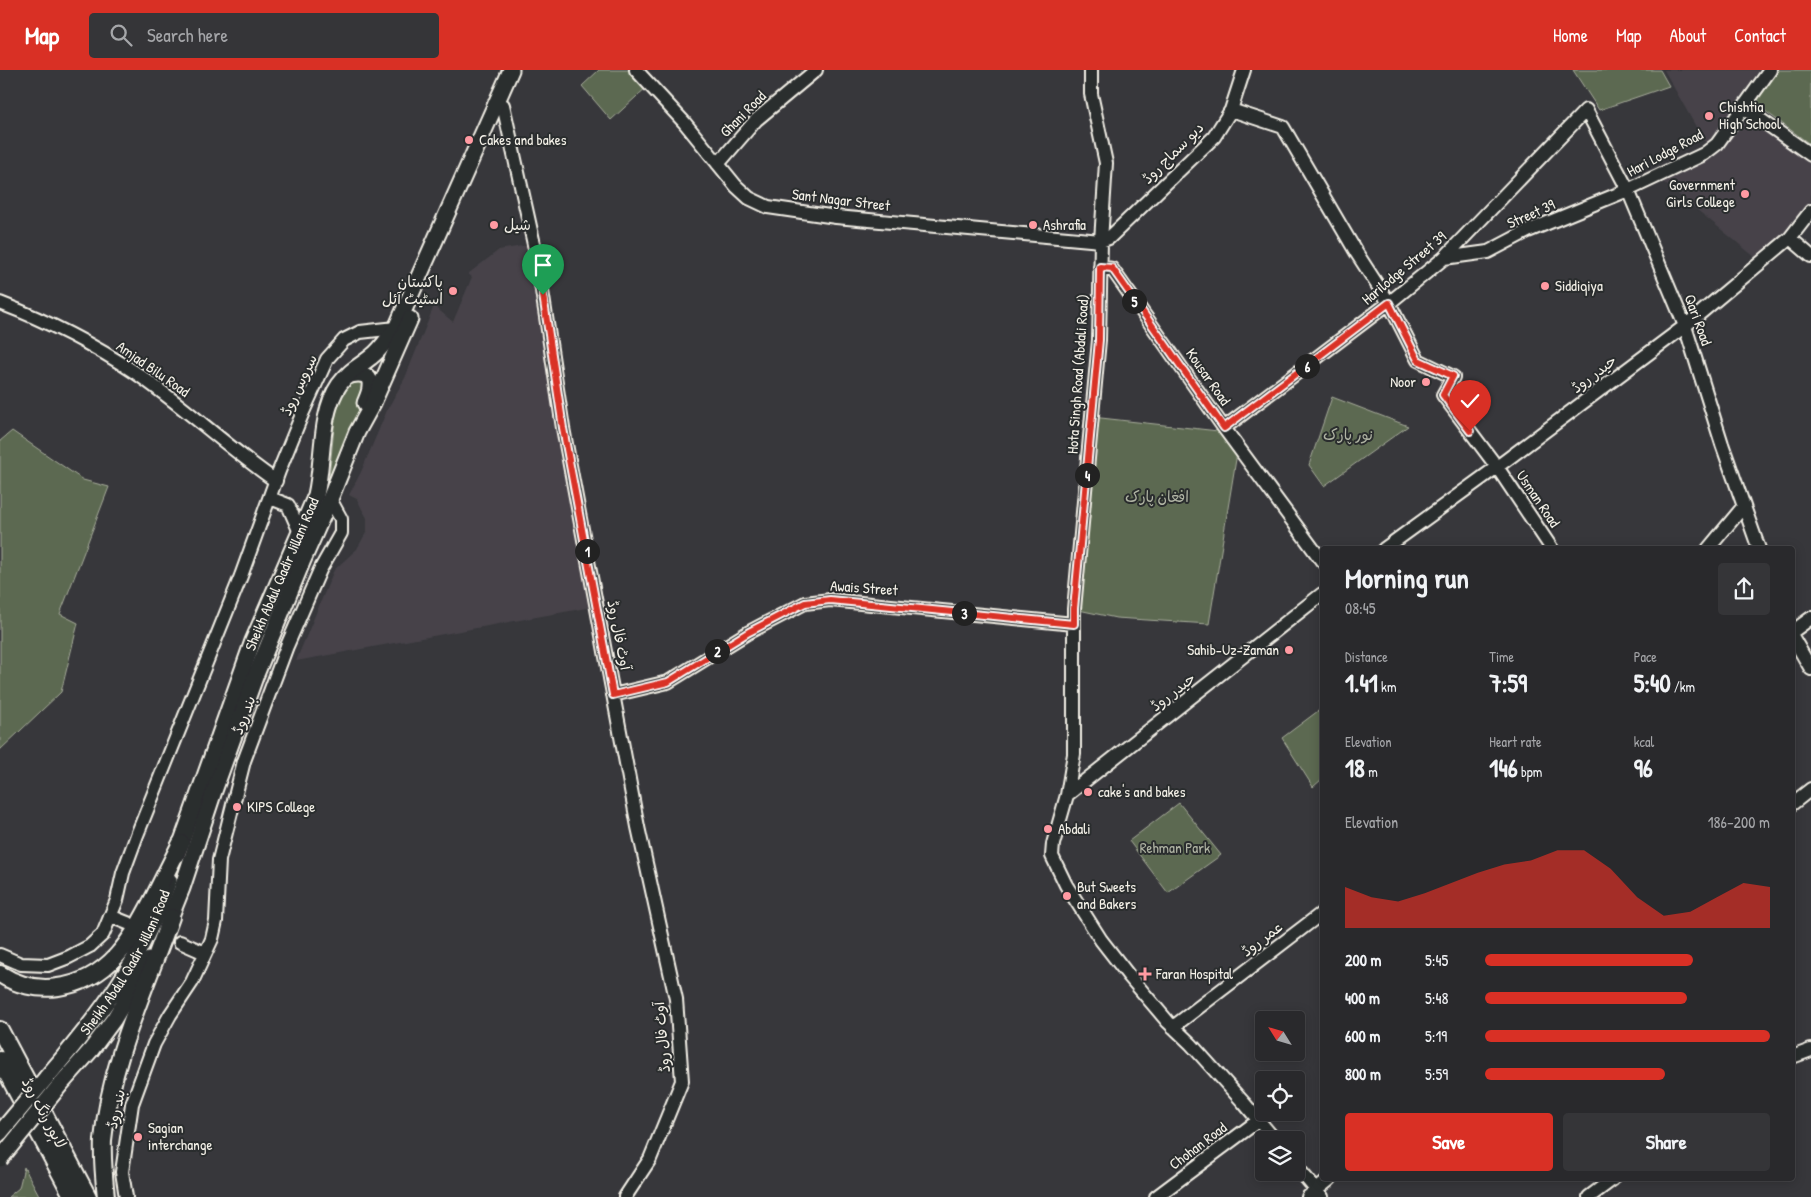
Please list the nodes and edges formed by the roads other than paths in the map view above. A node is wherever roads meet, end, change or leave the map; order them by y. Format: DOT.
graph roads {
  1 [pos="510,70"];
  2 [pos="518,70"];
  3 [pos="636,70"];
  4 [pos="816,70"];
  5 [pos="1091,70"];
  6 [pos="1244,70"];
  7 [pos="1770,70"];
  8 [pos="500,103"];
  9 [pos="1744,108"];
  10 [pos="1231,110"];
  11 [pos="1586,110"];
  12 [pos="1811,155"];
  13 [pos="718,164"];
  14 [pos="1628,190"];
  15 [pos="1811,211"];
  16 [pos="1790,238"];
  17 [pos="1101,241"];
  18 [pos="1811,256"];
  19 [pos="1444,258"];
  20 [pos="1100,267"];
  21 [pos="0,303"];
  22 [pos="1389,303"];
  23 [pos="1685,326"];
  24 [pos="396,328"];
  25 [pos="346,377"];
  26 [pos="1224,428"];
  27 [pos="357,432"];
  28 [pos="1497,467"];
  29 [pos="276,481"];
  30 [pos="270,498"];
  31 [pos="330,500"];
  32 [pos="1743,507"];
  33 [pos="299,530"];
  34 [pos="1388,546"];
  35 [pos="1550,546"];
  36 [pos="1710,546"];
  37 [pos="1758,546"];
  38 [pos="1320,558"];
  39 [pos="1320,596"];
  40 [pos="1811,618"];
  41 [pos="1074,624"];
  42 [pos="1795,630"];
  43 [pos="1795,641"];
  44 [pos="1811,669"];
  45 [pos="613,695"];
  46 [pos="1811,789"];
  47 [pos="1067,796"];
  48 [pos="1795,802"];
  49 [pos="181,842"];
  50 [pos="1320,915"];
  51 [pos="110,916"];
  52 [pos="171,917"];
  53 [pos="130,924"];
  54 [pos="180,942"];
  55 [pos="205,953"];
  56 [pos="0,955"];
  57 [pos="0,974"];
  58 [pos="1173,1027"];
  59 [pos="0,1030"];
  60 [pos="1811,1050"];
  61 [pos="1795,1056"];
  62 [pos="0,1060"];
  63 [pos="0,1082"];
  64 [pos="19,1096"];
  65 [pos="1255,1116"];
  66 [pos="1258,1121"];
  67 [pos="0,1133"];
  68 [pos="45,1143"];
  69 [pos="0,1159"];
  70 [pos="1305,1179"];
  71 [pos="1328,1181"];
  72 [pos="1610,1181"];
  73 [pos="1316,1195"];
  74 [pos="62,1197"];
  75 [pos="73,1197"];
  76 [pos="88,1197"];
  77 [pos="106,1197"];
  78 [pos="126,1197"];
  79 [pos="626,1197"];
  80 [pos="1156,1197"];
  81 [pos="1589,1197"];
  1 -- 8 [label="main road, Sheikh Abdul Qadir Jillani Road"];
  2 -- 8 [label="main road, Sheikh Abdul Qadir Jillani Road"];
  3 -- 13 [label="main road, Sant Nagar Street"];
  4 -- 13 [label="main road, Ghani Road"];
  5 -- 17 [label="main road, Hota Singh Road (Abdali Road)"];
  6 -- 10 [label="main road, دیو سماج روڈ"];
  7 -- 9 [label="main road, Hari Lodge Road"];
  8 -- 24 [label="main road, Sheikh Abdul Qadir Jillani Road"];
  8 -- 27 [label="main road, Sheikh Abdul Qadir Jillani Road"];
  8 -- 45 [label="main road, آوٹ فال روڈ"];
  9 -- 12 [label="main road"];
  9 -- 14 [label="main road, Hari Lodge Road"];
  10 -- 17 [label="main road, دیو سماج روڈ"];
  10 -- 22 [label="main road"];
  11 -- 14 [label="main road, Qari Road"];
  11 -- 19 [label="main road, Harilodge Street 39"];
  13 -- 17 [label="main road, Sant Nagar Street"];
  14 -- 19 [label="main road, Street 39"];
  14 -- 23 [label="main road, Qari Road"];
  15 -- 16 [label="main road, حیدر روڈ"];
  16 -- 18 [label="main road"];
  16 -- 23 [label="main road, حیدر روڈ"];
  17 -- 20 [label="main road, Hota Singh Road (Abdali Road)"];
  19 -- 22 [label="main road, Harilodge Street 39"];
  20 -- 26 [label="main road, Kousar Road"];
  20 -- 41 [label="main road, Hota Singh Road (Abdali Road)"];
  21 -- 29 [label="main road, Amjad Bilu Road"];
  22 -- 26 [label="main road, Harilodge Street 39"];
  22 -- 28 [label="main road, Usman Road"];
  23 -- 28 [label="main road, حیدر روڈ"];
  23 -- 32 [label="main road, Qari Road"];
  24 -- 25 [label="main road, Sheikh Abdul Qadir Jillani Road"];
  24 -- 29 [label="main road, سروس روڈ"];
  25 -- 27 [label="main road"];
  25 -- 33 [label="main road, Sheikh Abdul Qadir Jillani Road"];
  26 -- 38 [label="main road, Kousar Road"];
  27 -- 31 [label="main road, Sheikh Abdul Qadir Jillani Road"];
  28 -- 34 [label="main road, حیدر روڈ"];
  28 -- 35 [label="main road, Usman Road"];
  29 -- 30 [label="main road, سروس روڈ"];
  30 -- 33 [label="main road"];
  30 -- 51 [label="main road"];
  31 -- 52 [label="main road, Sheikh Abdul Qadir Jillani Road"];
  31 -- 55 [label="main road, بند روڈ"];
  32 -- 36 [label="main road"];
  32 -- 37 [label="main road, Qari Road"];
  33 -- 49 [label="main road, Sheikh Abdul Qadir Jillani Road"];
  39 -- 47 [label="main road, حیدر روڈ"];
  40 -- 42 [label="main road"];
  41 -- 45 [label="main road, Awais Street"];
  41 -- 47 [label="main road, Hota Singh Road (Abdali Road)"];
  43 -- 44 [label="main road"];
  45 -- 79 [label="main road, آوٹ فال روڈ"];
  46 -- 48 [label="main road"];
  47 -- 58 [label="main road, Hota Singh Road (Abdali Road)"];
  49 -- 57 [label="highway"];
  49 -- 67 [label="main road, Sheikh Abdul Qadir Jillani Road, bridge"];
  50 -- 58 [label="main road, عمر روڈ"];
  51 -- 53 [label="main road"];
  51 -- 56 [label="main road"];
  52 -- 69 [label="main road, Sheikh Abdul Qadir Jillani Road, bridge"];
  52 -- 77 [label="highway"];
  54 -- 55 [label="main road"];
  55 -- 78 [label="main road, بند روڈ"];
  58 -- 65 [label="main road, Hota Singh Road (Abdali Road)"];
  59 -- 76 [label="highway, لاہور رنگ روڈ, bridge"];
  60 -- 61 [label="main road"];
  62 -- 64 [label="highway, لاہور رنگ روڈ"];
  63 -- 64 [label="highway"];
  64 -- 68 [label="highway, لاہور رنگ روڈ, bridge"];
  66 -- 80 [label="main road, Chohan Road"];
  68 -- 74 [label="highway"];
  68 -- 75 [label="highway, لاہور رنگ روڈ"];
  70 -- 73 [label="main road"];
  71 -- 73 [label="main road"];
  72 -- 81 [label="main road"];
}
